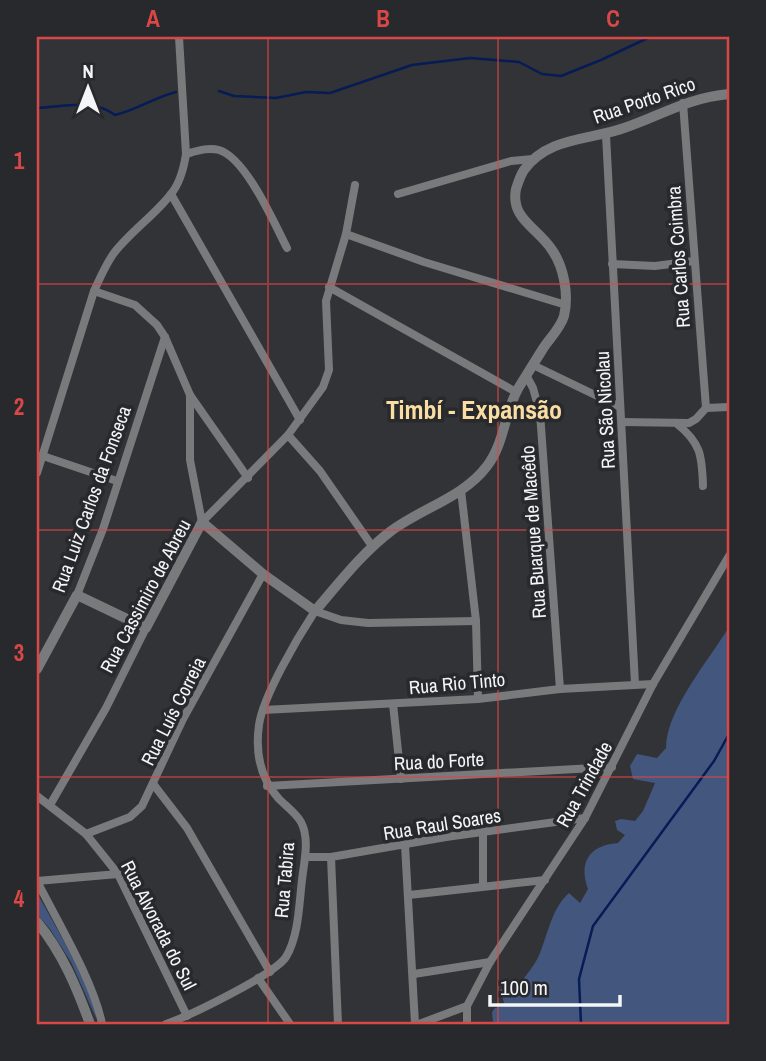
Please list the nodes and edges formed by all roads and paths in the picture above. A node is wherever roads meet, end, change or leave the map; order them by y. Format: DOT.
graph roads {
  1 [pos="179,37"];
  2 [pos="729,94"];
  3 [pos="683,103"];
  4 [pos="606,135"];
  5 [pos="186,154"];
  6 [pos="533,159"];
  7 [pos="355,185"];
  8 [pos="171,194"];
  9 [pos="398,194"];
  10 [pos="346,234"];
  11 [pos="287,248"];
  12 [pos="694,261"];
  13 [pos="612,264"];
  14 [pos="330,287"];
  15 [pos="94,291"];
  16 [pos="565,305"];
  17 [pos="165,337"];
  18 [pos="533,365"];
  19 [pos="526,375"];
  20 [pos="516,392"];
  21 [pos="190,395"];
  22 [pos="620,407"];
  23 [pos="729,407"];
  24 [pos="706,408"];
  25 [pos="300,420"];
  26 [pos="622,422"];
  27 [pos="676,423"];
  28 [pos="288,435"];
  29 [pos="43,456"];
  30 [pos="37,473"];
  31 [pos="248,478"];
  32 [pos="117,481"];
  33 [pos="703,486"];
  34 [pos="461,491"];
  35 [pos="202,522"];
  36 [pos="372,546"];
  37 [pos="729,556"];
  38 [pos="263,574"];
  39 [pos="77,595"];
  40 [pos="315,611"];
  41 [pos="476,621"];
  42 [pos="146,628"];
  43 [pos="37,669"];
  44 [pos="635,684"];
  45 [pos="653,684"];
  46 [pos="559,689"];
  47 [pos="478,699"];
  48 [pos="393,704"];
  49 [pos="263,710"];
  50 [pos="612,767"];
  51 [pos="401,779"];
  52 [pos="154,785"];
  53 [pos="267,786"];
  54 [pos="37,796"];
  55 [pos="50,805"];
  56 [pos="584,818"];
  57 [pos="483,832"];
  58 [pos="86,834"];
  59 [pos="405,845"];
  60 [pos="305,857"];
  61 [pos="331,858"];
  62 [pos="118,873"];
  63 [pos="545,880"];
  64 [pos="37,881"];
  65 [pos="483,885"];
  66 [pos="409,895"];
  67 [pos="37,922"];
  68 [pos="490,962"];
  69 [pos="270,972"];
  70 [pos="414,974"];
  71 [pos="258,978"];
  72 [pos="467,1006"];
  73 [pos="187,1016"];
  74 [pos="90,1024"];
  75 [pos="102,1024"];
  76 [pos="166,1024"];
  77 [pos="290,1024"];
  78 [pos="338,1024"];
  79 [pos="417,1024"];
  80 [pos="467,1024"];
  1 -- 5 [label="street"];
  2 -- 3 [label="street, Rua Porto Rico"];
  3 -- 4 [label="street, Rua Porto Rico"];
  3 -- 12 [label="street, Rua Carlos Coimbra"];
  4 -- 6 [label="street, Rua Porto Rico"];
  4 -- 13 [label="street, Rua São Nicolau"];
  5 -- 8 [label="street"];
  5 -- 11 [label="street"];
  6 -- 9 [label="street, Rua Porto Rico"];
  6 -- 16 [label="street"];
  7 -- 10 [label="street, Rua Cassimiro de Abreu"];
  8 -- 15 [label="street"];
  8 -- 25 [label="street"];
  10 -- 14 [label="street, Rua Cassimiro de Abreu"];
  10 -- 16 [label="street"];
  12 -- 13 [label="street"];
  12 -- 24 [label="street, Rua Carlos Coimbra"];
  13 -- 22 [label="street, Rua São Nicolau"];
  14 -- 20 [label="street"];
  14 -- 25 [label="street, Rua Cassimiro de Abreu"];
  15 -- 17 [label="street"];
  15 -- 29 [label="street"];
  16 -- 18 [label="street"];
  17 -- 21 [label="street"];
  17 -- 32 [label="street, Rua Luiz Carlos da Fonseca"];
  18 -- 19 [label="street"];
  18 -- 22 [label="street"];
  19 -- 20 [label="street"];
  19 -- 46 [label="street, Rua Buarque de Macêdo"];
  20 -- 34 [label="street"];
  21 -- 31 [label="street"];
  21 -- 35 [label="street"];
  22 -- 26 [label="street, Rua São Nicolau"];
  23 -- 24 [label="street"];
  24 -- 27 [label="street"];
  25 -- 28 [label="street, Rua Cassimiro de Abreu"];
  26 -- 27 [label="street"];
  26 -- 44 [label="street, Rua São Nicolau"];
  27 -- 33 [label="street"];
  28 -- 31 [label="street, Rua Cassimiro de Abreu"];
  28 -- 36 [label="street"];
  29 -- 30 [label="street"];
  29 -- 32 [label="street"];
  31 -- 35 [label="street, Rua Cassimiro de Abreu"];
  32 -- 39 [label="street, Rua Luiz Carlos da Fonseca"];
  34 -- 36 [label="street"];
  34 -- 41 [label="street"];
  35 -- 38 [label="street"];
  35 -- 42 [label="street, Rua Cassimiro de Abreu"];
  36 -- 40 [label="street"];
  37 -- 45 [label="street, Rua Trindade"];
  38 -- 40 [label="street"];
  38 -- 52 [label="street, Rua Luís Correia"];
  39 -- 42 [label="street"];
  39 -- 43 [label="street, Rua Luiz Carlos da Fonseca"];
  40 -- 41 [label="street"];
  40 -- 49 [label="street"];
  41 -- 47 [label="street"];
  42 -- 55 [label="street, Rua Cassimiro de Abreu"];
  44 -- 45 [label="street, Rua Rio Tinto"];
  44 -- 46 [label="street, Rua Rio Tinto"];
  45 -- 50 [label="street, Rua Trindade"];
  46 -- 47 [label="street, Rua Rio Tinto"];
  47 -- 48 [label="street, Rua Rio Tinto"];
  48 -- 49 [label="street, Rua Rio Tinto"];
  48 -- 51 [label="street"];
  49 -- 53 [label="street"];
  50 -- 51 [label="street, Rua do Forte"];
  50 -- 56 [label="street, Rua Trindade"];
  51 -- 53 [label="street, Rua do Forte"];
  52 -- 58 [label="street, Rua Luís Correia"];
  52 -- 69 [label="street"];
  53 -- 60 [label="street, Rua Tabira"];
  54 -- 55 [label="street, Rua Alvorada do Sul"];
  55 -- 58 [label="street, Rua Alvorada do Sul"];
  56 -- 57 [label="street, Rua Raul Soares"];
  56 -- 63 [label="street, Rua Trindade"];
  57 -- 59 [label="street, Rua Raul Soares"];
  57 -- 65 [label="street"];
  58 -- 62 [label="street, Rua Alvorada do Sul"];
  59 -- 61 [label="street, Rua Raul Soares"];
  59 -- 66 [label="street"];
  60 -- 61 [label="street, Rua Raul Soares"];
  60 -- 69 [label="street, Rua Tabira"];
  61 -- 78 [label="street"];
  62 -- 64 [label="street"];
  62 -- 73 [label="street, Rua Alvorada do Sul"];
  63 -- 65 [label="street"];
  63 -- 68 [label="street, Rua Trindade"];
  64 -- 75 [label="street"];
  65 -- 66 [label="street"];
  66 -- 70 [label="street"];
  67 -- 74 [label="street"];
  68 -- 70 [label="street"];
  68 -- 72 [label="street, Rua Trindade"];
  69 -- 71 [label="street, Rua Tabira"];
  70 -- 79 [label="street"];
  71 -- 73 [label="street, Rua Tabira"];
  71 -- 77 [label="street"];
  72 -- 79 [label="street"];
  72 -- 80 [label="street, Rua Trindade"];
  73 -- 76 [label="street, Rua Tabira"];
}
